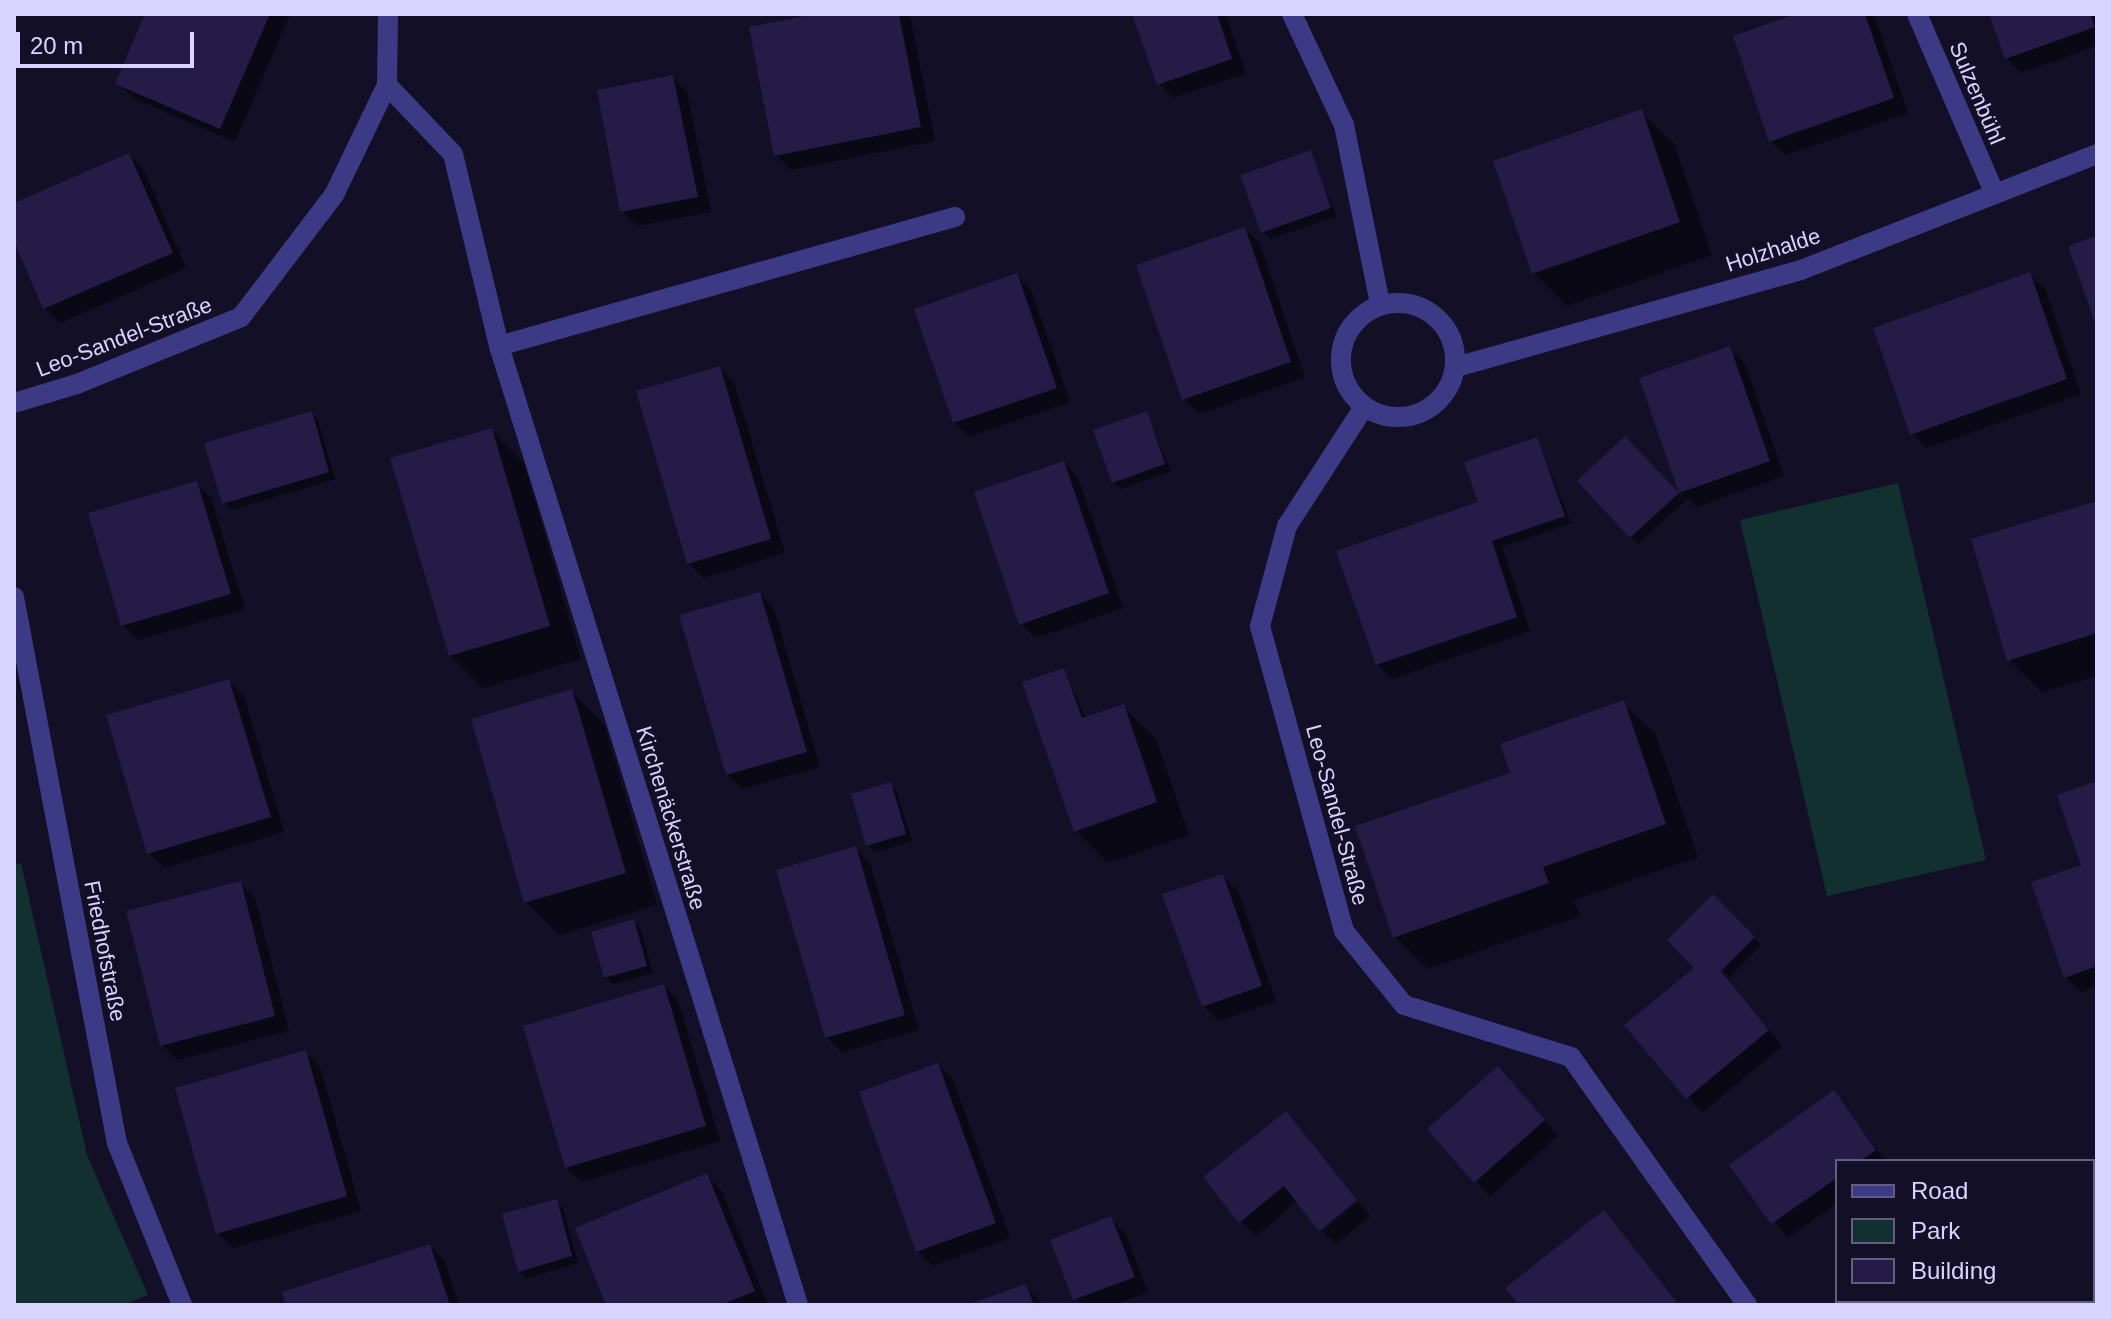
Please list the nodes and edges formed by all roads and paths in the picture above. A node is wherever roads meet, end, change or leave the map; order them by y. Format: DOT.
graph roads {
  1 [pos="388,14"];
  2 [pos="1292,14"];
  3 [pos="1917,14"];
  4 [pos="387,85"];
  5 [pos="2097,154"];
  6 [pos="1993,190"];
  7 [pos="955,217"];
  8 [pos="1380,304"];
  9 [pos="499,346"];
  10 [pos="1456,367"];
  11 [pos="14,403"];
  12 [pos="1364,407"];
  13 [pos="14,597"];
  14 [pos="182,1305"];
  15 [pos="798,1305"];
  16 [pos="1747,1305"];
  1 -- 4 [label="street, Leo-Sandel-Straße"];
  2 -- 8 [label="street"];
  3 -- 6 [label="street, Sulzenbühl"];
  4 -- 9 [label="street, Kirchenäckerstraße"];
  4 -- 11 [label="street, Leo-Sandel-Straße"];
  5 -- 6 [label="street, Holzhalde"];
  6 -- 10 [label="street, Holzhalde"];
  7 -- 9 [label="street"];
  8 -- 10 [label="street"];
  8 -- 12 [label="street"];
  9 -- 15 [label="street, Kirchenäckerstraße"];
  10 -- 12 [label="street"];
  12 -- 16 [label="street, Leo-Sandel-Straße"];
  13 -- 14 [label="street, Friedhofstraße"];
}
